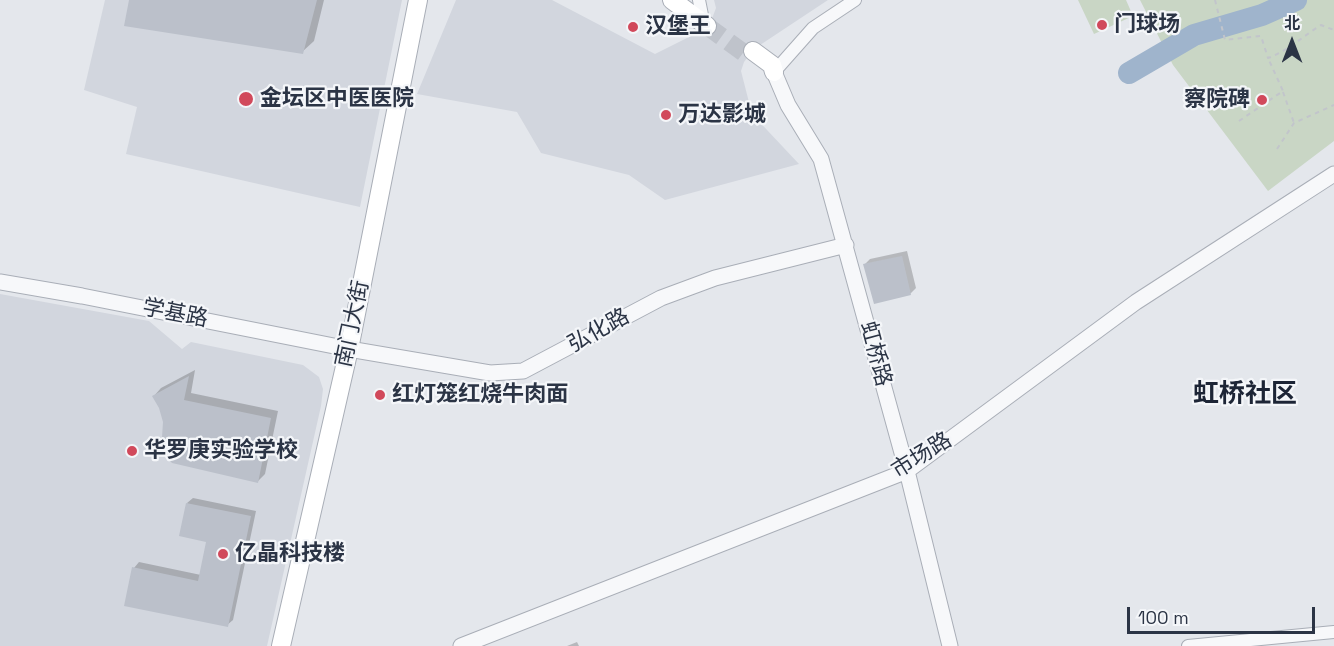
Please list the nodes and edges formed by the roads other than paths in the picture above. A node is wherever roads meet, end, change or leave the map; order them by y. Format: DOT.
graph roads {
  1 [pos="418,0"];
  2 [pos="672,0"];
  3 [pos="682,0"];
  4 [pos="855,0"];
  5 [pos="705,16"];
  6 [pos="751,53"];
  7 [pos="774,72"];
  8 [pos="1334,174"];
  9 [pos="846,245"];
  10 [pos="0,282"];
  11 [pos="349,349"];
  12 [pos="907,471"];
  13 [pos="1334,632"];
  14 [pos="485,642"];
  15 [pos="281,646"];
  16 [pos="461,646"];
  17 [pos="950,646"];
  18 [pos="1188,646"];
  1 -- 11 [label="main road, 南门大街"];
  2 -- 5 [label="main road"];
  3 -- 5 [label="main road"];
  4 -- 7 [label="street"];
  6 -- 7 [label="main road"];
  7 -- 9 [label="street, 虹桥路"];
  8 -- 12 [label="street, 市场路"];
  9 -- 11 [label="street, 弘化路"];
  9 -- 12 [label="street, 虹桥路"];
  10 -- 11 [label="street, 学基路"];
  11 -- 15 [label="main road, 南门大街"];
  12 -- 14 [label="street, 市场路"];
  12 -- 17 [label="street, 虹桥路"];
  13 -- 18 [label="street"];
  14 -- 16 [label="street, 市场路"];
}
